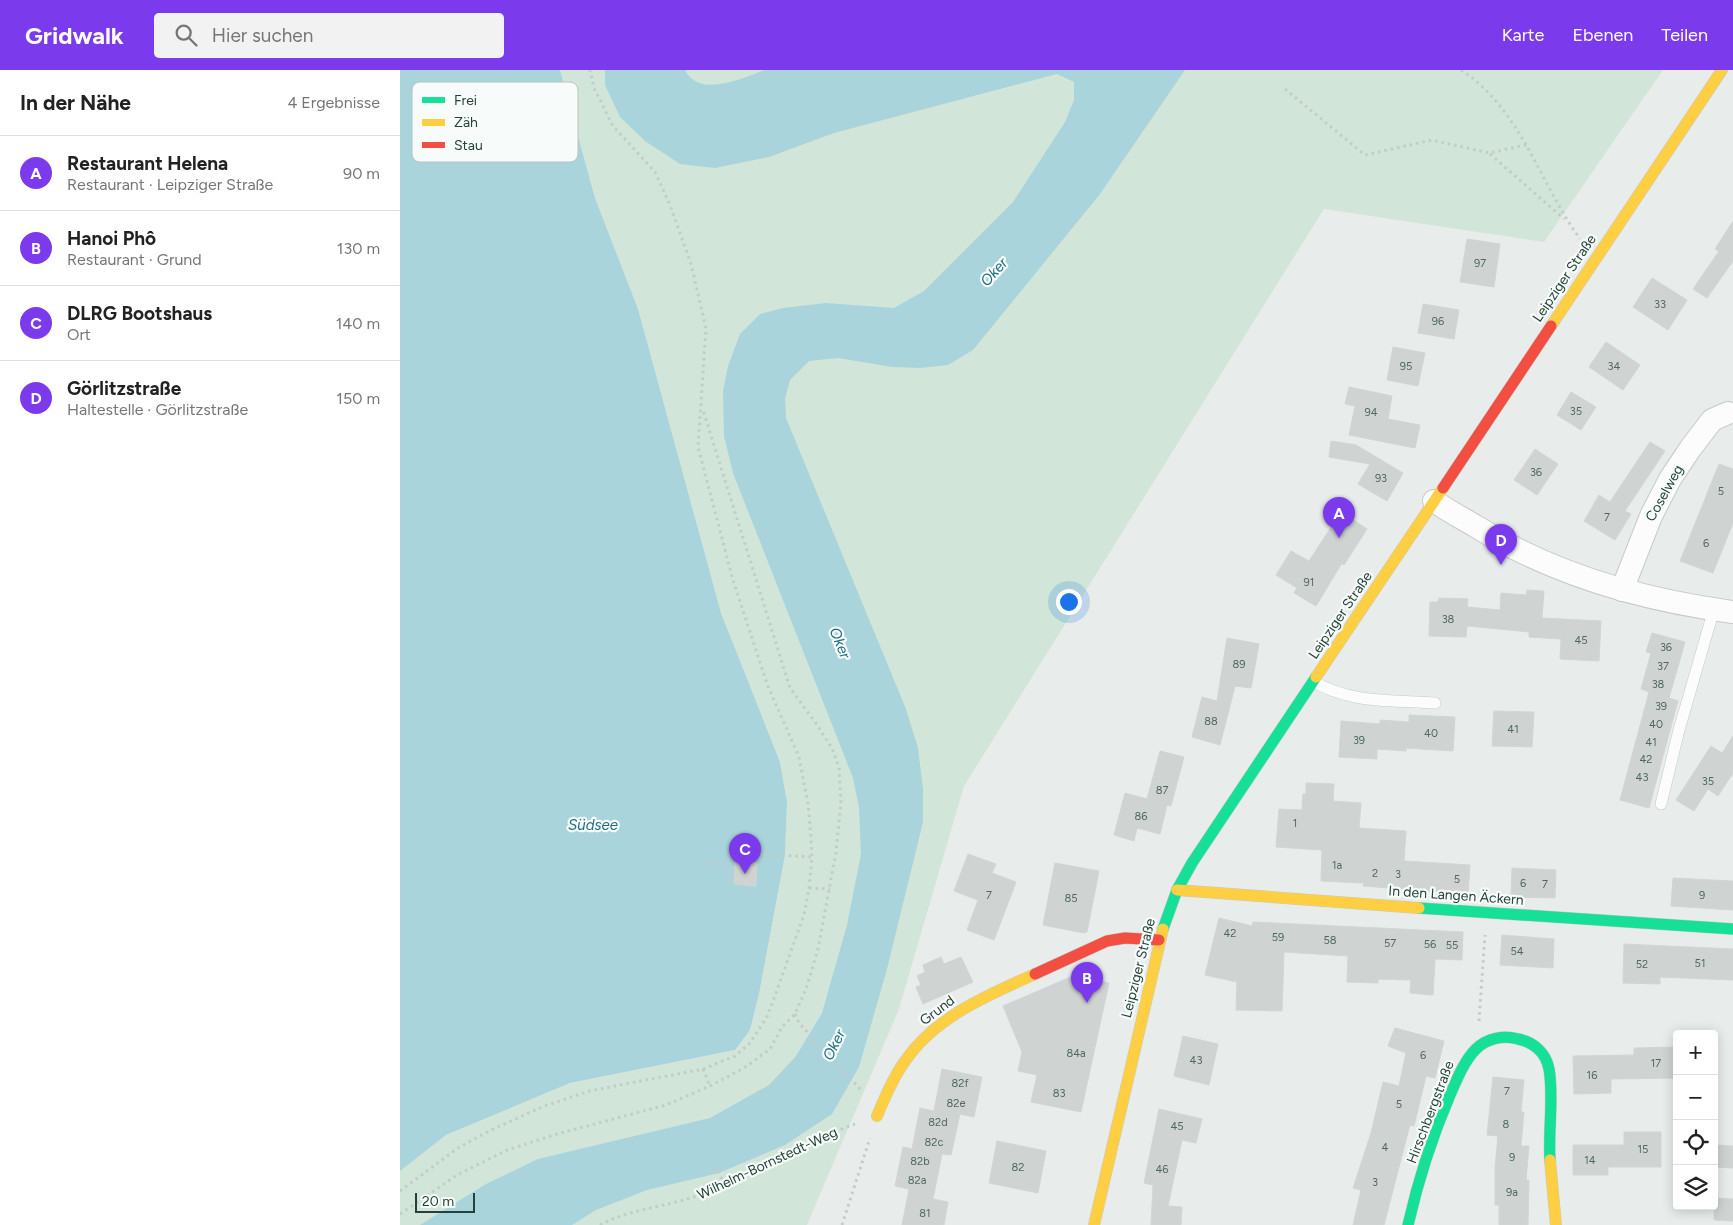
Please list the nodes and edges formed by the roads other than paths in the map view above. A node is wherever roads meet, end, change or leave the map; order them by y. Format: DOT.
graph roads {
  1 [pos="1722,70"];
  2 [pos="1731,409"];
  3 [pos="1434,501"];
  4 [pos="1622,590"];
  5 [pos="1724,611"];
  6 [pos="1313,682"];
  7 [pos="1435,702"];
  8 [pos="1661,804"];
  9 [pos="1177,890"];
  10 [pos="1733,929"];
  11 [pos="1159,940"];
  12 [pos="877,1116"];
  13 [pos="1094,1225"];
  14 [pos="1408,1225"];
  15 [pos="1556,1225"];
  1 -- 3 [label="street, Leipziger Straße"];
  2 -- 4 [label="street, Coselweg"];
  3 -- 4 [label="street"];
  3 -- 6 [label="street, Leipziger Straße"];
  4 -- 5 [label="street"];
  5 -- 8 [label="lane"];
  6 -- 7 [label="lane"];
  6 -- 9 [label="street, Leipziger Straße"];
  9 -- 10 [label="street, In den Langen Äckern"];
  9 -- 11 [label="street, Leipziger Straße"];
  11 -- 12 [label="street, Grund"];
  11 -- 13 [label="street, Leipziger Straße"];
  14 -- 15 [label="street, Hirschbergstraße"];
}
